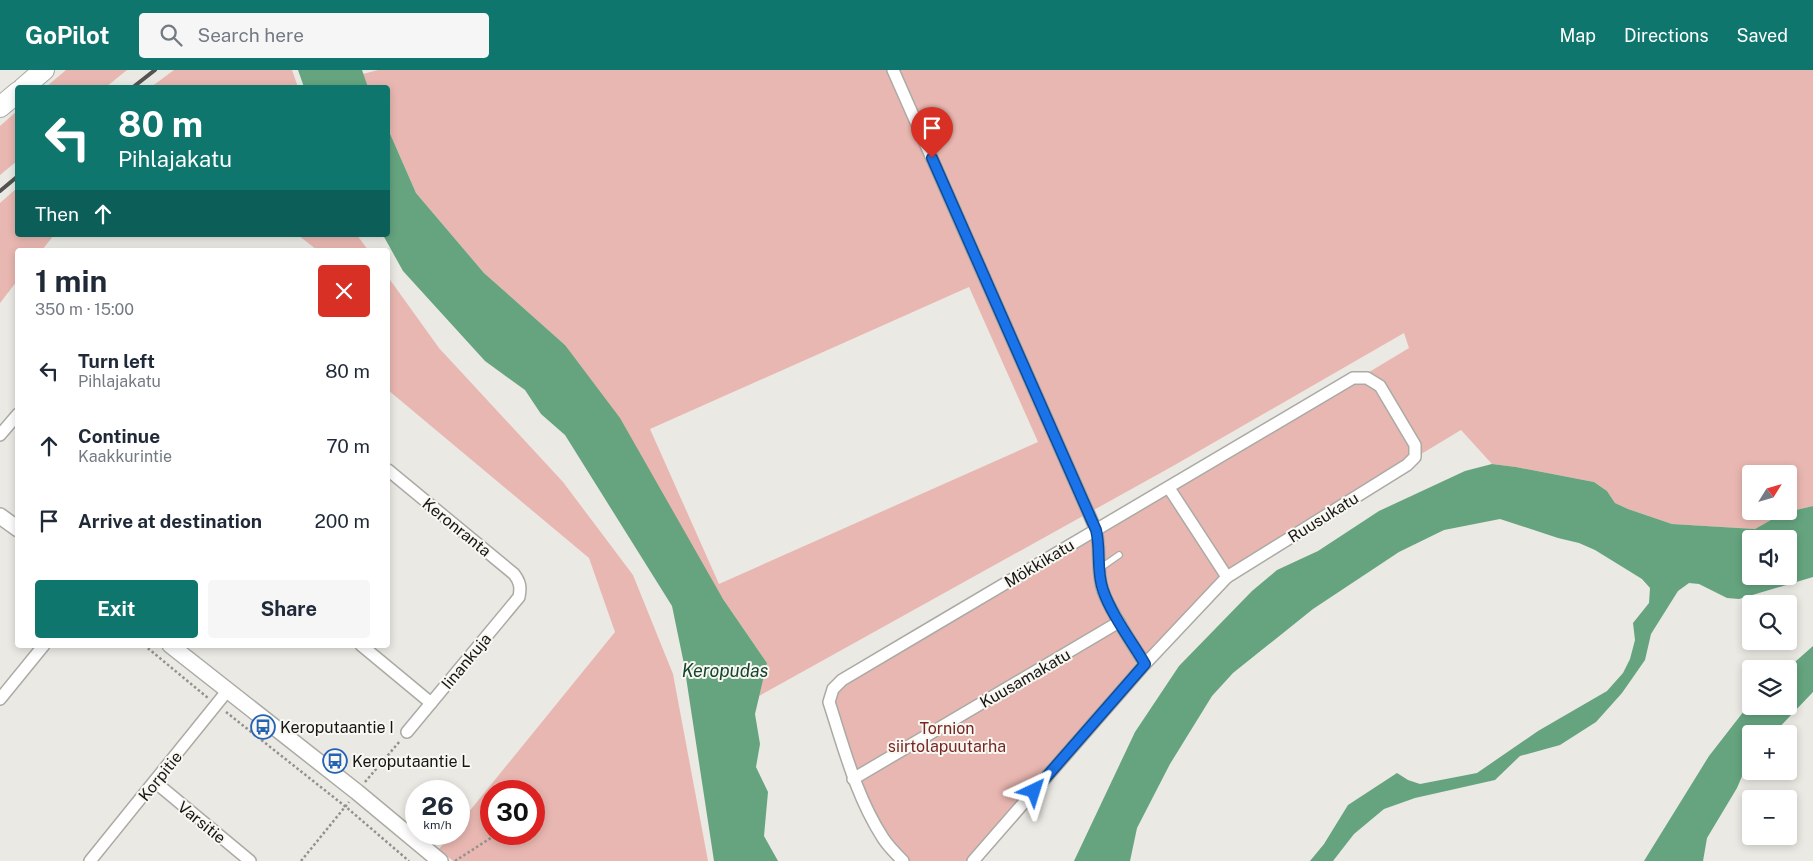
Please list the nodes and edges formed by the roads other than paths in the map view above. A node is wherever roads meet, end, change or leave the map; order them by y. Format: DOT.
graph roads {
  1 [pos="44,70"];
  2 [pos="893,70"];
  3 [pos="26,85"];
  4 [pos="15,94"];
  5 [pos="0,107"];
  6 [pos="1354,378"];
  7 [pos="15,418"];
  8 [pos="0,435"];
  9 [pos="390,472"];
  10 [pos="1169,488"];
  11 [pos="0,516"];
  12 [pos="15,527"];
  13 [pos="1096,530"];
  14 [pos="1119,555"];
  15 [pos="1099,569"];
  16 [pos="1227,577"];
  17 [pos="521,588"];
  18 [pos="1120,622"];
  19 [pos="42,648"];
  20 [pos="174,648"];
  21 [pos="365,648"];
  22 [pos="1145,664"];
  23 [pos="228,690"];
  24 [pos="0,699"];
  25 [pos="431,703"];
  26 [pos="407,732"];
  27 [pos="854,779"];
  28 [pos="155,782"];
  29 [pos="90,861"];
  30 [pos="250,861"];
  31 [pos="440,861"];
  32 [pos="903,861"];
  33 [pos="973,861"];
  1 -- 3 [label="highway"];
  2 -- 13 [label="street"];
  4 -- 5 [label="highway"];
  6 -- 10 [label="street, Mökkikatu"];
  6 -- 16 [label="street, Ruusukatu"];
  7 -- 8 [label="street"];
  9 -- 17 [label="street, Keronranta"];
  10 -- 13 [label="street, Mökkikatu"];
  10 -- 16 [label="street"];
  11 -- 12 [label="street"];
  13 -- 15 [label="street"];
  13 -- 27 [label="street, Mökkikatu"];
  14 -- 15 [label="lane"];
  15 -- 18 [label="street"];
  16 -- 22 [label="street"];
  17 -- 25 [label="street, Iinankuja"];
  18 -- 22 [label="street"];
  18 -- 27 [label="street, Kuusamakatu"];
  19 -- 24 [label="street"];
  20 -- 23 [label="street"];
  21 -- 25 [label="street"];
  22 -- 33 [label="street"];
  23 -- 28 [label="street, Korpitie"];
  23 -- 31 [label="street"];
  25 -- 26 [label="street, Iinankuja"];
  27 -- 32 [label="street, Mökkikatu"];
  28 -- 29 [label="street, Korpitie"];
  28 -- 30 [label="street, Varsitie"];
}
